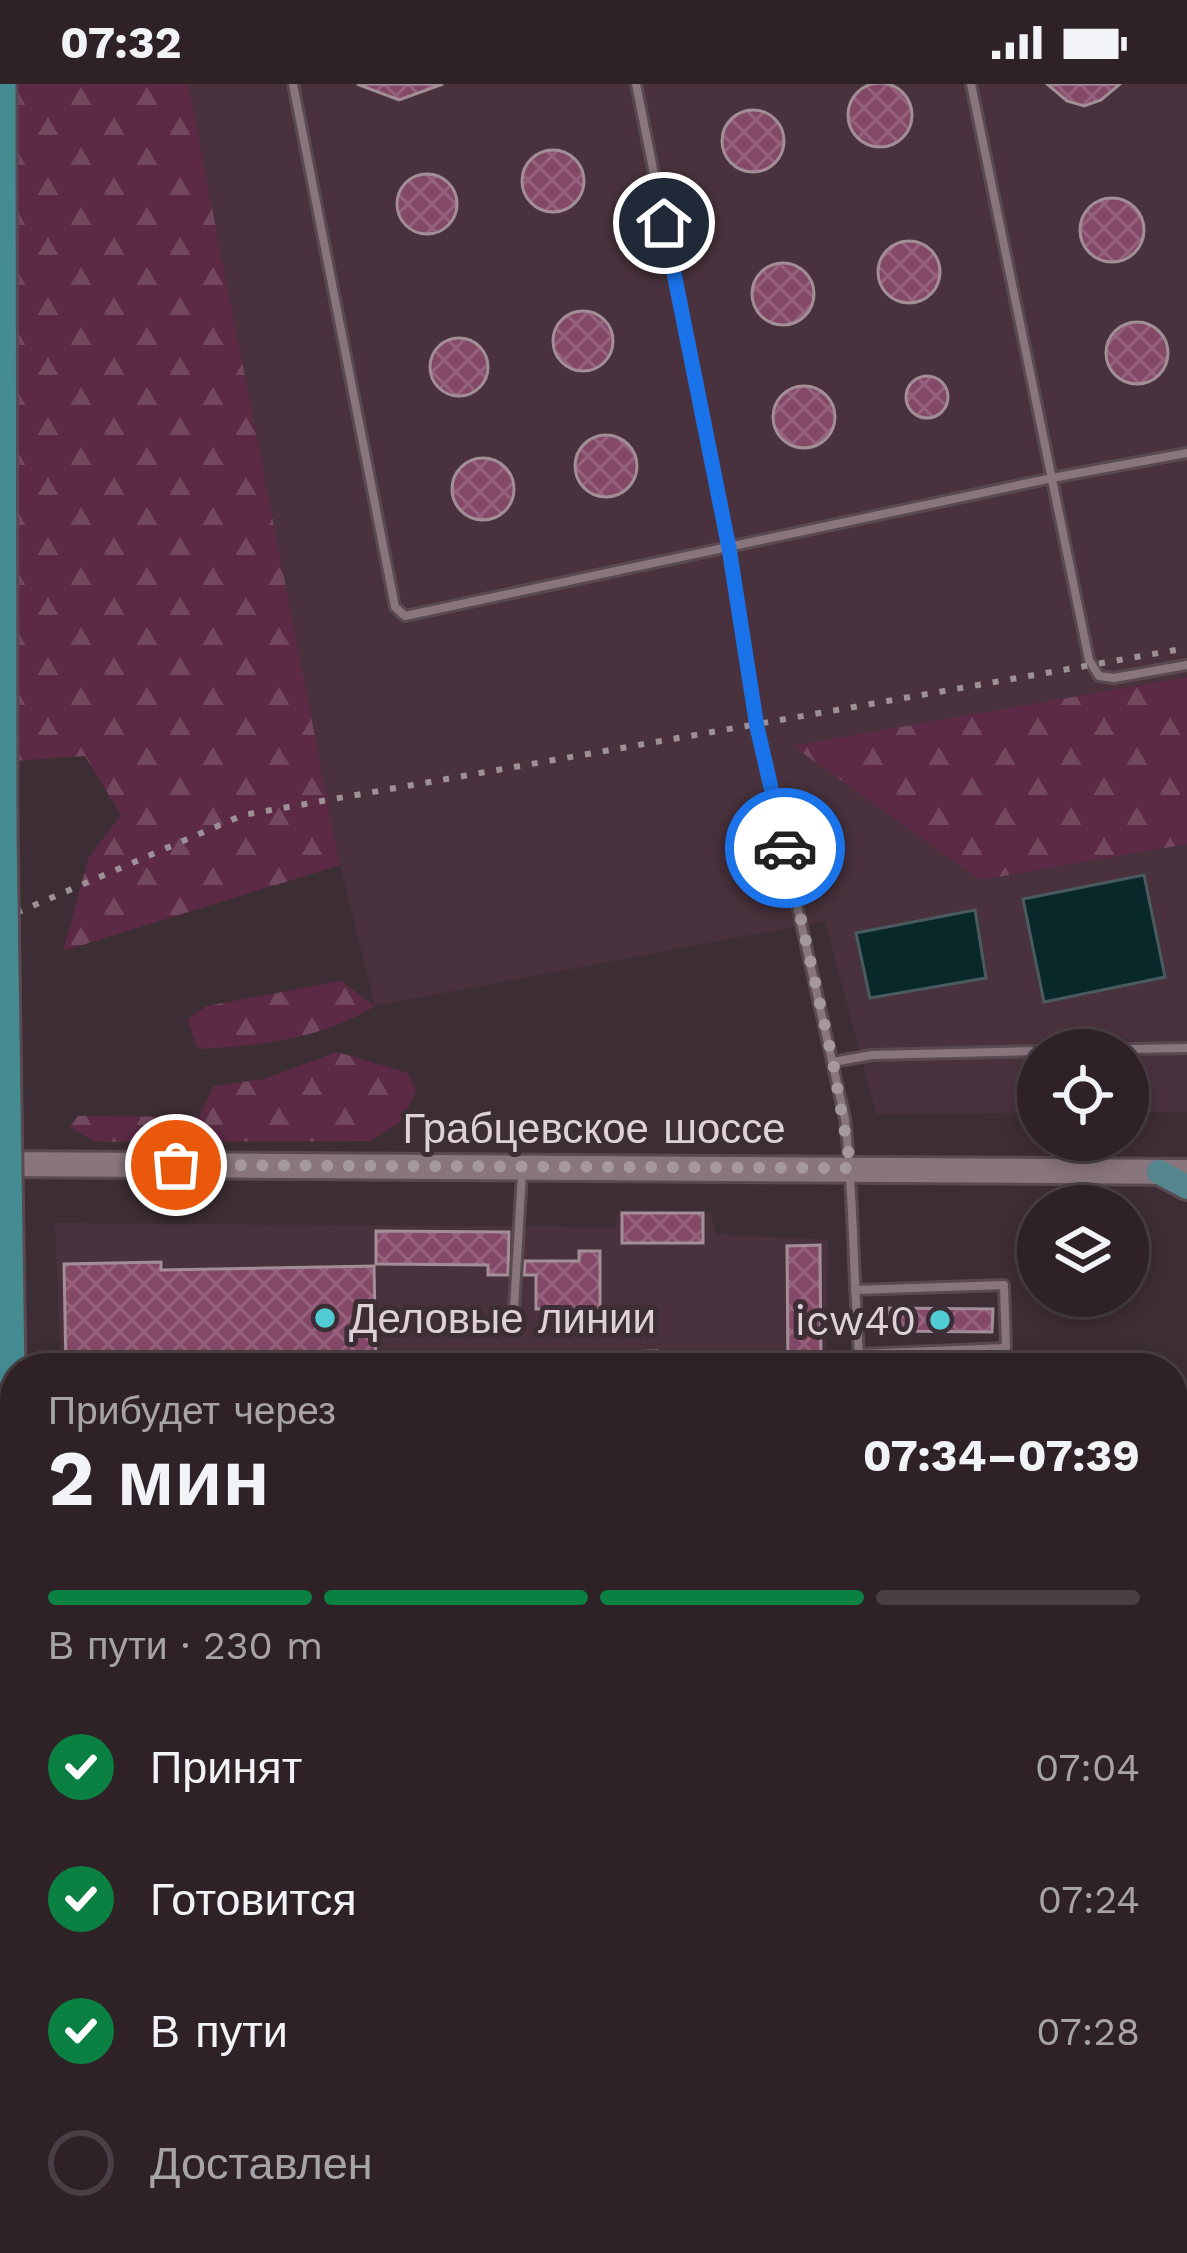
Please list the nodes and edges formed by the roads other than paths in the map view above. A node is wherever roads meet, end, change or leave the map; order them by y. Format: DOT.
graph roads {
  1 [pos="2,84"];
  2 [pos="293,84"];
  3 [pos="636,84"];
  4 [pos="971,84"];
  5 [pos="1187,453"];
  6 [pos="1052,478"];
  7 [pos="729,548"];
  8 [pos="1187,665"];
  9 [pos="1187,1048"];
  10 [pos="1149,1049"];
  11 [pos="1017,1052"];
  12 [pos="833,1062"];
  13 [pos="0,1164"];
  14 [pos="523,1167"];
  15 [pos="851,1168"];
  16 [pos="1160,1172"];
  17 [pos="1187,1172"];
  18 [pos="1187,1187"];
  19 [pos="854,1290"];
  20 [pos="514,1310"];
  21 [pos="11,1353"];
  22 [pos="859,1353"];
  23 [pos="884,1353"];
  1 -- 21 [label="highway, bridge"];
  2 -- 7 [label="lane"];
  3 -- 7 [label="lane"];
  4 -- 6 [label="lane"];
  5 -- 6 [label="lane"];
  6 -- 7 [label="lane"];
  6 -- 8 [label="lane"];
  7 -- 12 [label="lane"];
  9 -- 10 [label="lane"];
  11 -- 12 [label="lane"];
  12 -- 15 [label="lane"];
  13 -- 14 [label="main road, Грабцевское шоссе"];
  14 -- 15 [label="main road, Грабцевское шоссе"];
  14 -- 20 [label="lane"];
  15 -- 16 [label="main road, Грабцевское шоссе"];
  15 -- 19 [label="lane"];
  16 -- 17 [label="main road, Грабцевское шоссе"];
  16 -- 18 [label="main road"];
  19 -- 22 [label="lane"];
  19 -- 23 [label="lane"];
}
